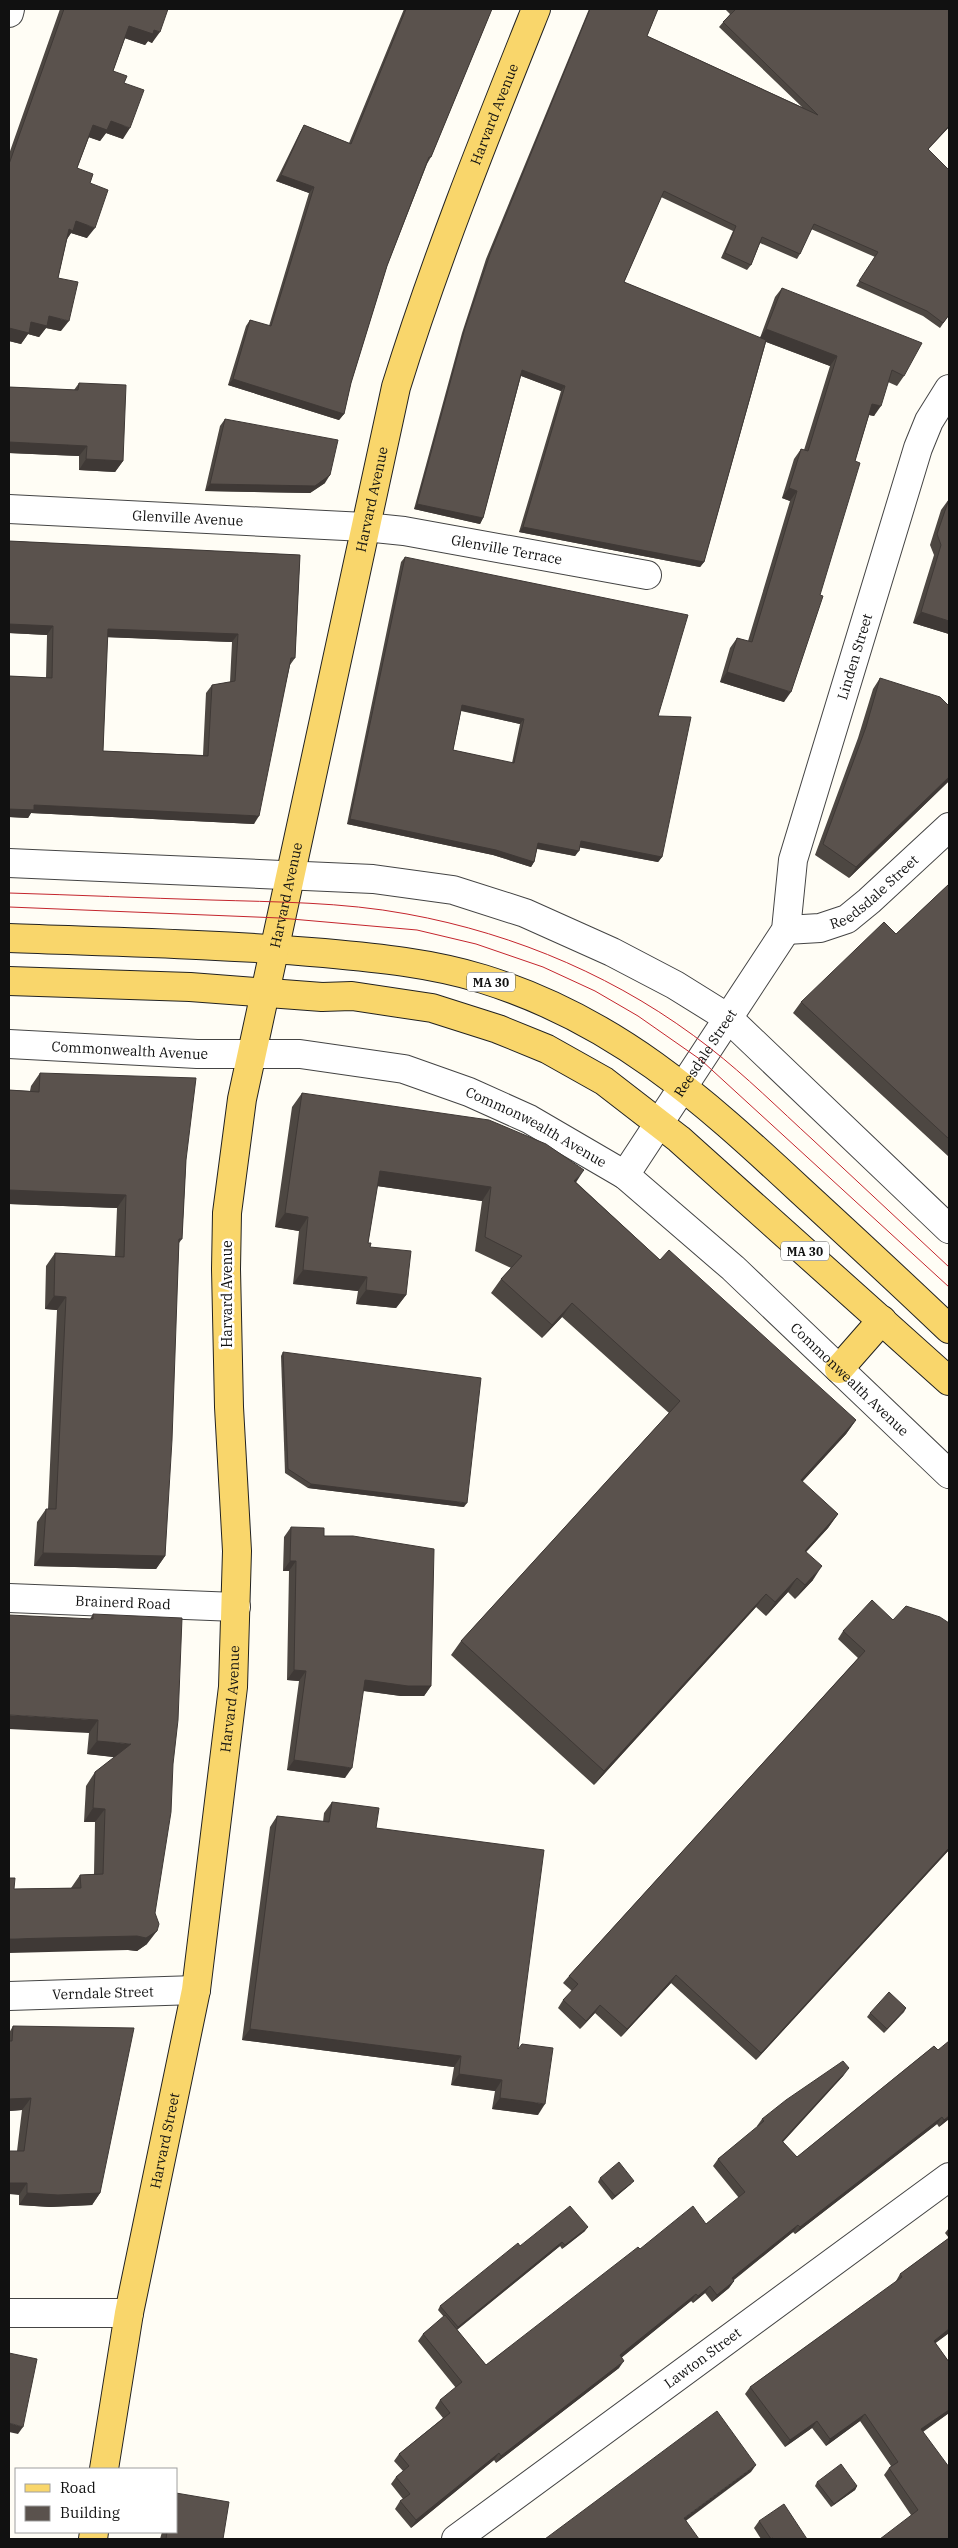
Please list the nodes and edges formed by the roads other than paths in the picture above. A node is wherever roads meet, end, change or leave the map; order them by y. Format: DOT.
graph roads {
  1 [pos="10,9"];
  2 [pos="536,9"];
  3 [pos="9,13"];
  4 [pos="949,389"];
  5 [pos="9,509"];
  6 [pos="365,527"];
  7 [pos="647,575"];
  8 [pos="949,827"];
  9 [pos="9,862"];
  10 [pos="290,874"];
  11 [pos="786,930"];
  12 [pos="9,938"];
  13 [pos="274,949"];
  14 [pos="9,981"];
  15 [pos="265,991"];
  16 [pos="728,1018"];
  17 [pos="9,1044"];
  18 [pos="251,1053"];
  19 [pos="684,1086"];
  20 [pos="660,1123"];
  21 [pos="625,1175"];
  22 [pos="949,1230"];
  23 [pos="882,1320"];
  24 [pos="949,1328"];
  25 [pos="838,1369"];
  26 [pos="949,1381"];
  27 [pos="949,1474"];
  28 [pos="9,1598"];
  29 [pos="236,1607"];
  30 [pos="219,1811"];
  31 [pos="196,1990"];
  32 [pos="9,1996"];
  33 [pos="949,2177"];
  34 [pos="9,2313"];
  35 [pos="129,2313"];
  36 [pos="104,2468"];
  37 [pos="456,2539"];
  1 -- 3 [label="street"];
  2 -- 6 [label="main road, Harvard Avenue"];
  4 -- 11 [label="street, Linden Street"];
  5 -- 6 [label="street, Glenville Avenue"];
  6 -- 7 [label="street, Glenville Terrace"];
  6 -- 10 [label="main road, Harvard Avenue"];
  8 -- 11 [label="street, Reedsdale Street"];
  9 -- 10 [label="street"];
  10 -- 13 [label="main road, Harvard Avenue"];
  10 -- 16 [label="street"];
  11 -- 16 [label="street, Reesdale Street"];
  12 -- 13 [label="main road, MA 30"];
  13 -- 15 [label="main road, Harvard Avenue"];
  13 -- 19 [label="main road, MA 30"];
  14 -- 15 [label="main road, MA 30"];
  15 -- 18 [label="main road, Harvard Avenue"];
  15 -- 20 [label="main road, MA 30"];
  16 -- 19 [label="street, Reesdale Street"];
  16 -- 22 [label="street"];
  17 -- 18 [label="street, Commonwealth Avenue"];
  18 -- 21 [label="street, Commonwealth Avenue"];
  18 -- 29 [label="main road, Harvard Avenue"];
  19 -- 20 [label="street, Reesdale Street"];
  19 -- 24 [label="main road, MA 30"];
  20 -- 21 [label="street, Reesdale Street"];
  20 -- 23 [label="main road, MA 30"];
  21 -- 25 [label="street, Commonwealth Avenue"];
  23 -- 25 [label="main road"];
  23 -- 26 [label="main road, MA 30"];
  25 -- 27 [label="street, Commonwealth Avenue"];
  28 -- 29 [label="street, Brainerd Road"];
  29 -- 30 [label="main road, Harvard Avenue"];
  30 -- 31 [label="main road, Harvard Street"];
  31 -- 32 [label="street, Verndale Street"];
  31 -- 35 [label="main road, Harvard Street"];
  33 -- 37 [label="street, Lawton Street"];
  34 -- 35 [label="street"];
  35 -- 36 [label="main road, Harvard Street"];
}
